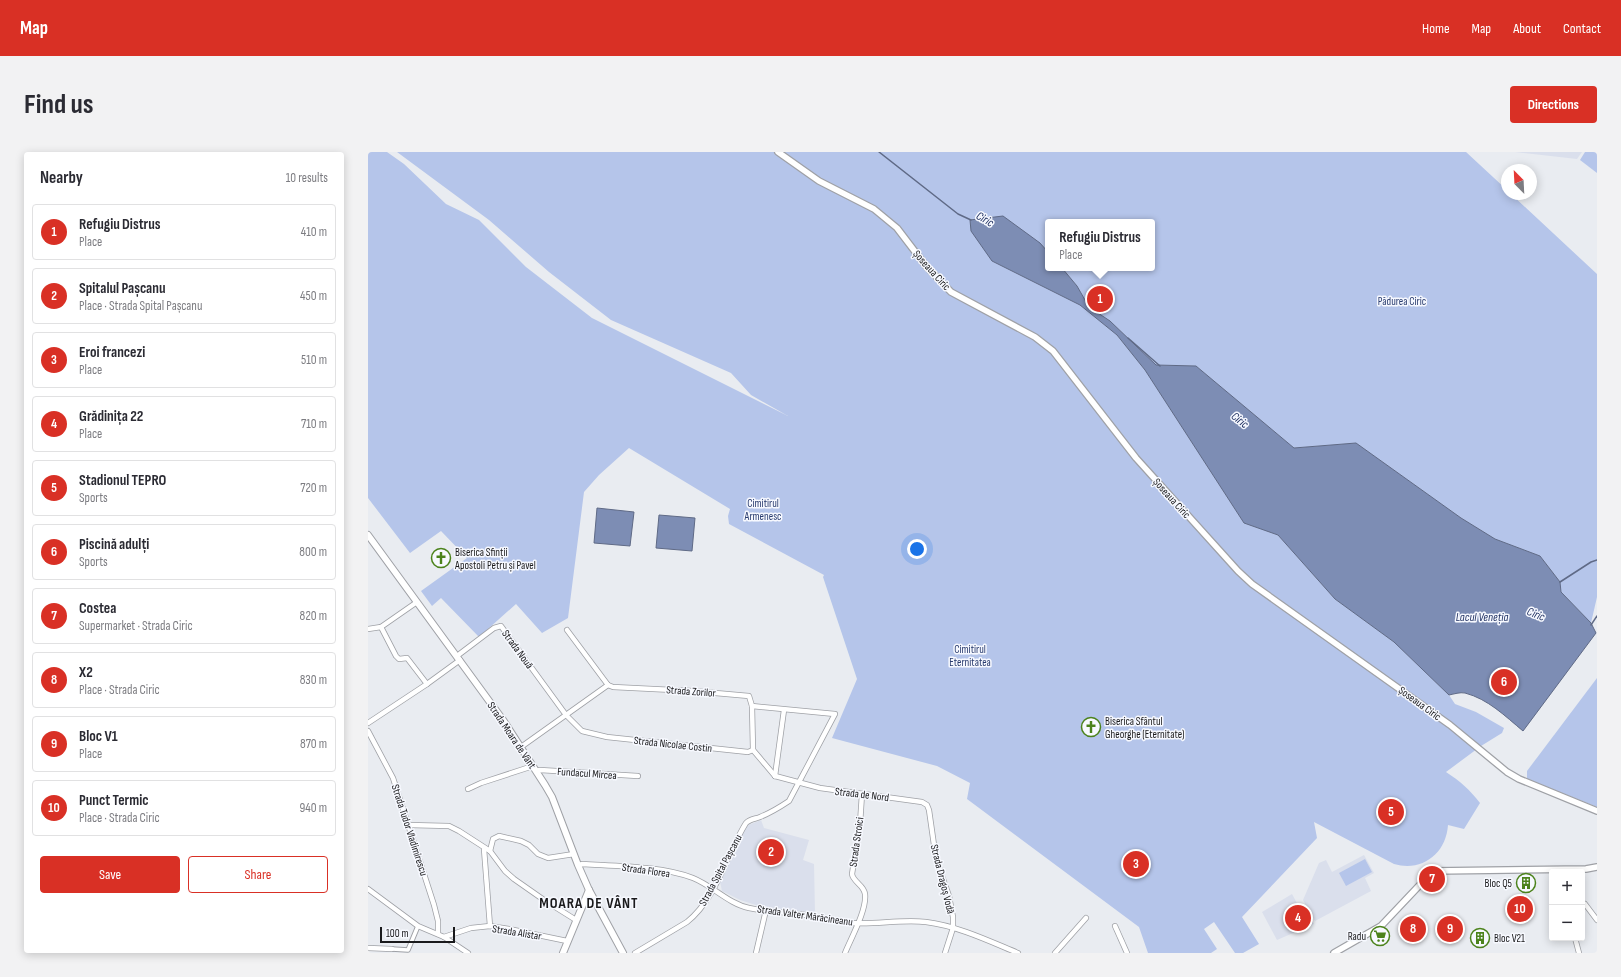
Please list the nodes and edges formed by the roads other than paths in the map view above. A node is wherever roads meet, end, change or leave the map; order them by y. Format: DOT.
graph roads {
  1 [pos="778,152"];
  2 [pos="368,535"];
  3 [pos="417,602"];
  4 [pos="381,627"];
  5 [pos="368,630"];
  6 [pos="567,630"];
  7 [pos="459,658"];
  8 [pos="427,684"];
  9 [pos="608,685"];
  10 [pos="752,706"];
  11 [pos="784,710"];
  12 [pos="566,715"];
  13 [pos="368,723"];
  14 [pos="368,731"];
  15 [pos="521,747"];
  16 [pos="753,750"];
  17 [pos="534,768"];
  18 [pos="638,776"];
  19 [pos="775,776"];
  20 [pos="798,783"];
  21 [pos="468,789"];
  22 [pos="862,794"];
  23 [pos="926,805"];
  24 [pos="1597,811"];
  25 [pos="409,825"];
  26 [pos="484,848"];
  27 [pos="490,851"];
  28 [pos="574,854"];
  29 [pos="578,866"];
  30 [pos="1597,867"];
  31 [pos="1585,869"];
  32 [pos="1549,871"];
  33 [pos="368,889"];
  34 [pos="712,889"];
  35 [pos="589,890"];
  36 [pos="1585,904"];
  37 [pos="766,910"];
  38 [pos="1086,918"];
  39 [pos="576,920"];
  40 [pos="1597,920"];
  41 [pos="858,923"];
  42 [pos="418,926"];
  43 [pos="490,926"];
  44 [pos="1115,926"];
  45 [pos="953,928"];
  46 [pos="438,934"];
  47 [pos="444,936"];
  48 [pos="567,941"];
  49 [pos="1576,941"];
  50 [pos="368,948"];
  51 [pos="392,949"];
  52 [pos="468,953"];
  53 [pos="563,953"];
  54 [pos="624,953"];
  55 [pos="635,953"];
  56 [pos="756,953"];
  57 [pos="845,953"];
  58 [pos="945,953"];
  59 [pos="1018,953"];
  60 [pos="1055,953"];
  61 [pos="1127,953"];
  62 [pos="1334,953"];
  63 [pos="1579,953"];
  1 -- 24 [label="street, Șoseaua Ciric"];
  2 -- 3 [label="main road, Strada Moara de Vânt"];
  3 -- 4 [label="street"];
  3 -- 7 [label="main road, Strada Moara de Vânt"];
  4 -- 5 [label="street"];
  4 -- 8 [label="street"];
  6 -- 9 [label="street"];
  7 -- 8 [label="street"];
  7 -- 12 [label="street, Strada Nouă"];
  7 -- 15 [label="main road, Strada Moara de Vânt"];
  8 -- 13 [label="street"];
  9 -- 10 [label="street, Strada Zorilor"];
  9 -- 12 [label="street"];
  10 -- 11 [label="street"];
  10 -- 16 [label="street"];
  11 -- 19 [label="street"];
  11 -- 20 [label="street, Strada Spital Pașcanu"];
  12 -- 15 [label="street"];
  12 -- 16 [label="street, Strada Nicolae Costin"];
  14 -- 25 [label="street, Strada Tudor Vladimirescu"];
  15 -- 17 [label="main road, Strada Moara de Vânt"];
  16 -- 19 [label="street"];
  17 -- 18 [label="street, Fundacul Mircea"];
  17 -- 21 [label="street, Fundacul Mircea"];
  17 -- 28 [label="main road, Strada Moara de Vânt"];
  19 -- 20 [label="street"];
  20 -- 22 [label="street, Strada de Nord"];
  20 -- 34 [label="street, Strada Spital Pașcanu"];
  22 -- 23 [label="street, Strada de Nord"];
  22 -- 41 [label="street, Strada Stroici"];
  23 -- 45 [label="street, Strada Dragoș Vodă"];
  25 -- 26 [label="street"];
  25 -- 46 [label="street, Strada Tudor Vladimirescu"];
  26 -- 27 [label="street"];
  26 -- 43 [label="street"];
  27 -- 28 [label="street"];
  27 -- 39 [label="street"];
  28 -- 29 [label="main road, Strada Moara de Vânt"];
  29 -- 34 [label="street, Strada Florea"];
  29 -- 35 [label="main road, Strada Moara de Vânt"];
  30 -- 31 [label="street"];
  32 -- 62 [label="street"];
  33 -- 42 [label="street"];
  34 -- 37 [label="street, Strada Valter Mărăcineanu"];
  34 -- 55 [label="street, Strada Spital Pașcanu"];
  35 -- 39 [label="main road"];
  35 -- 54 [label="main road, Strada Moara de Vânt"];
  36 -- 40 [label="street"];
  37 -- 41 [label="street, Strada Valter Mărăcineanu"];
  37 -- 56 [label="street"];
  38 -- 60 [label="street"];
  39 -- 48 [label="main road"];
  41 -- 45 [label="street, Strada Valter Mărăcineanu"];
  41 -- 57 [label="street, Strada Stroici"];
  42 -- 46 [label="street"];
  42 -- 51 [label="street"];
  43 -- 47 [label="street, Strada Alistar"];
  43 -- 48 [label="street, Strada Alistar"];
  44 -- 61 [label="street"];
  45 -- 58 [label="street, Strada Dragoș Vodă"];
  45 -- 59 [label="street, Strada Valter Mărăcineanu"];
  46 -- 47 [label="street"];
  47 -- 52 [label="street"];
  48 -- 53 [label="main road"];
  49 -- 63 [label="street"];
  50 -- 51 [label="street"];
}
